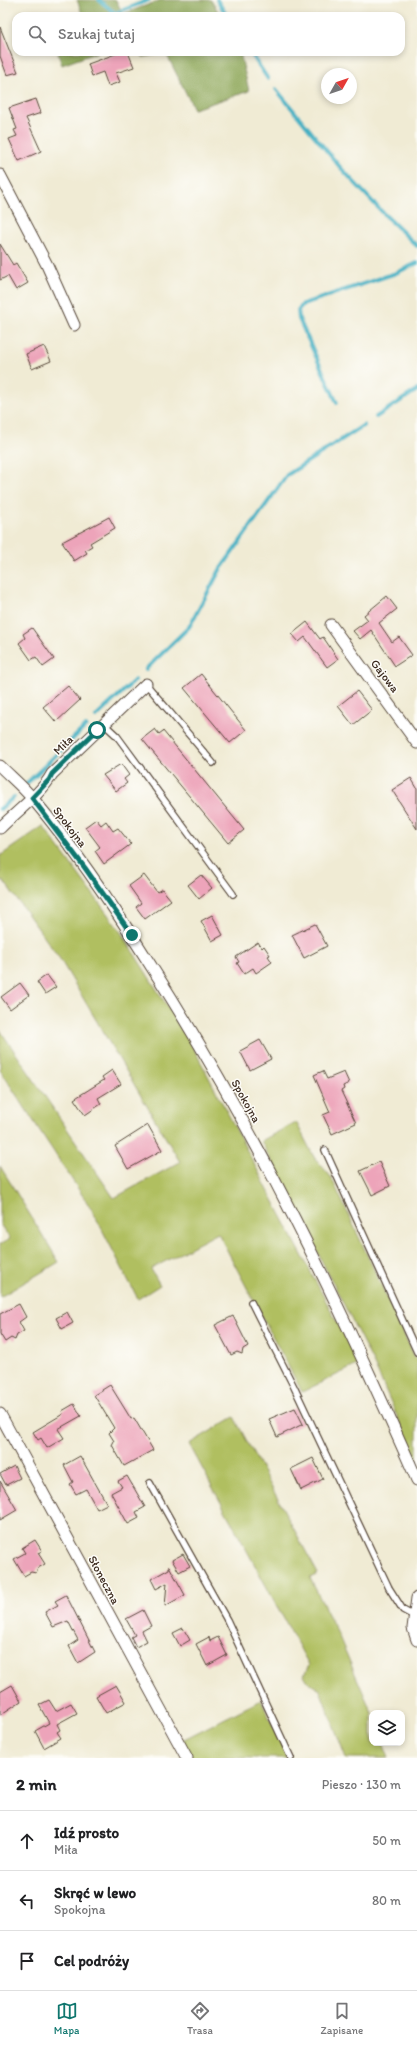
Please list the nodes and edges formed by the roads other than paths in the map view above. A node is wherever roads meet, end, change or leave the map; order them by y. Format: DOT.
graph roads {
  1 [pos="0,175"];
  2 [pos="74,325"];
  3 [pos="330,625"];
  4 [pos="146,684"];
  5 [pos="104,724"];
  6 [pos="417,743"];
  7 [pos="213,763"];
  8 [pos="0,766"];
  9 [pos="32,798"];
  10 [pos="0,828"];
  11 [pos="233,894"];
  12 [pos="325,1150"];
  13 [pos="251,1302"];
  14 [pos="417,1352"];
  15 [pos="0,1414"];
  16 [pos="417,1480"];
  17 [pos="150,1483"];
  18 [pos="417,1598"];
  19 [pos="414,1616"];
  20 [pos="417,1640"];
  21 [pos="187,1758"];
  22 [pos="291,1758"];
  1 -- 2 [label="street"];
  3 -- 6 [label="street, Gajowa"];
  4 -- 5 [label="street, Miła"];
  4 -- 7 [label="lane"];
  5 -- 9 [label="street, Miła"];
  5 -- 11 [label="lane"];
  8 -- 9 [label="street, Spokojna"];
  9 -- 10 [label="street, Miła"];
  9 -- 16 [label="street, Spokojna"];
  12 -- 14 [label="lane"];
  13 -- 19 [label="lane"];
  15 -- 21 [label="street, Słoneczna"];
  17 -- 22 [label="lane"];
  18 -- 19 [label="street"];
  19 -- 20 [label="street"];
}
